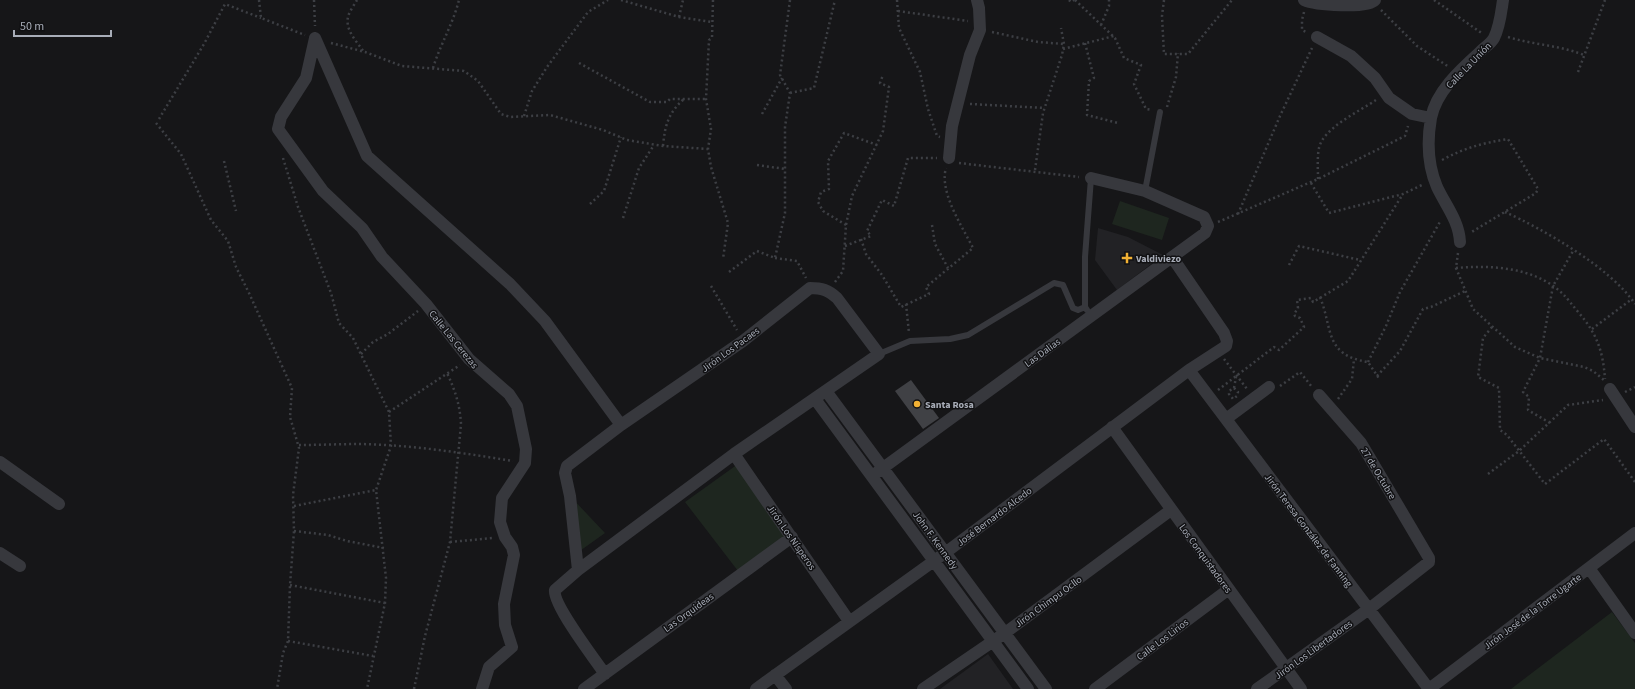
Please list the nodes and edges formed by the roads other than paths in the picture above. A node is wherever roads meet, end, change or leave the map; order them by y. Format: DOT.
graph roads {
  1 [pos="977,0"];
  2 [pos="1502,0"];
  3 [pos="1306,1"];
  4 [pos="1374,1"];
  5 [pos="1317,37"];
  6 [pos="1160,112"];
  7 [pos="1431,118"];
  8 [pos="949,158"];
  9 [pos="1091,178"];
  10 [pos="1145,191"];
  11 [pos="1460,240"];
  12 [pos="1172,257"];
  13 [pos="1089,311"];
  14 [pos="879,354"];
  15 [pos="1189,370"];
  16 [pos="1269,387"];
  17 [pos="1610,389"];
  18 [pos="826,391"];
  19 [pos="1319,395"];
  20 [pos="815,398"];
  21 [pos="1226,419"];
  22 [pos="621,425"];
  23 [pos="1112,427"];
  24 [pos="1635,427"];
  25 [pos="734,454"];
  26 [pos="0,462"];
  27 [pos="883,468"];
  28 [pos="872,476"];
  29 [pos="59,504"];
  30 [pos="1171,510"];
  31 [pos="1635,533"];
  32 [pos="792,537"];
  33 [pos="0,553"];
  34 [pos="945,553"];
  35 [pos="1429,558"];
  36 [pos="933,561"];
  37 [pos="20,566"];
  38 [pos="1589,568"];
  39 [pos="578,570"];
  40 [pos="1228,589"];
  41 [pos="1369,609"];
  42 [pos="849,621"];
  43 [pos="1005,633"];
  44 [pos="1635,633"];
  45 [pos="992,641"];
  46 [pos="1286,668"];
  47 [pos="604,674"];
  48 [pos="775,675"];
  49 [pos="482,689"];
  50 [pos="584,689"];
  51 [pos="756,689"];
  52 [pos="786,689"];
  53 [pos="923,689"];
  54 [pos="1028,689"];
  55 [pos="1046,689"];
  56 [pos="1095,689"];
  57 [pos="1258,689"];
  58 [pos="1301,689"];
  59 [pos="1429,689"];
  1 -- 8 [label="street"];
  2 -- 7 [label="street, Calle La Unión"];
  3 -- 4 [label="street"];
  5 -- 7 [label="street"];
  6 -- 10 [label="lane"];
  7 -- 11 [label="street, Calle La Unión"];
  9 -- 10 [label="street"];
  9 -- 13 [label="lane"];
  10 -- 12 [label="street, Las Dalias"];
  12 -- 13 [label="street, Las Dalias"];
  12 -- 15 [label="street, José Bernardo Alcedo"];
  13 -- 14 [label="lane"];
  13 -- 27 [label="street, Las Dalias"];
  14 -- 18 [label="street"];
  14 -- 22 [label="street, Jirón Los Pacaes"];
  15 -- 21 [label="street, Jirón Teresa González de Fanning"];
  15 -- 23 [label="street, José Bernardo Alcedo"];
  16 -- 21 [label="street"];
  17 -- 24 [label="street"];
  18 -- 20 [label="street"];
  18 -- 27 [label="street, John F. Kennedy"];
  19 -- 35 [label="street, 27 de Octubre"];
  20 -- 25 [label="street"];
  20 -- 28 [label="street, John F. Kennedy"];
  21 -- 41 [label="street, Jirón Teresa González de Fanning"];
  22 -- 39 [label="street, Jirón Los Pacaes"];
  22 -- 49 [label="street, Calle Las Cerezas"];
  23 -- 30 [label="street, Los Conquistadores"];
  23 -- 34 [label="street, José Bernardo Alcedo"];
  25 -- 32 [label="street, Jirón Los Nísperos"];
  25 -- 39 [label="street"];
  26 -- 29 [label="street"];
  27 -- 28 [label="street, Las Dalias"];
  27 -- 34 [label="street, John F. Kennedy"];
  28 -- 36 [label="street, John F. Kennedy"];
  30 -- 40 [label="street, Los Conquistadores"];
  30 -- 43 [label="street, Jirón Chimpu Ocllo"];
  31 -- 38 [label="street, Jirón José de la Torre Ugarte"];
  32 -- 42 [label="street, Jirón Los Nísperos"];
  32 -- 47 [label="street, Las Orquideas"];
  33 -- 37 [label="street"];
  34 -- 36 [label="street, José Bernardo Alcedo"];
  34 -- 43 [label="street, John F. Kennedy"];
  35 -- 41 [label="street, Jirón Los Libertadores"];
  36 -- 42 [label="street, José Bernardo Alcedo"];
  36 -- 45 [label="street, John F. Kennedy"];
  38 -- 44 [label="street"];
  38 -- 59 [label="street, Jirón José de la Torre Ugarte"];
  39 -- 47 [label="street"];
  40 -- 46 [label="street, Los Conquistadores"];
  40 -- 56 [label="street, Calle Los Lirios"];
  41 -- 46 [label="street, Jirón Los Libertadores"];
  41 -- 59 [label="street, Jirón Teresa González de Fanning"];
  42 -- 48 [label="street, José Bernardo Alcedo"];
  43 -- 45 [label="street, Jirón Chimpu Ocllo"];
  43 -- 55 [label="street, John F. Kennedy"];
  45 -- 53 [label="street, Jirón Chimpu Ocllo"];
  45 -- 54 [label="street, John F. Kennedy"];
  46 -- 57 [label="street, Jirón Los Libertadores"];
  46 -- 58 [label="street, Los Conquistadores"];
  47 -- 50 [label="street, Las Orquideas"];
  48 -- 51 [label="street, José Bernardo Alcedo"];
  48 -- 52 [label="street"];
}
